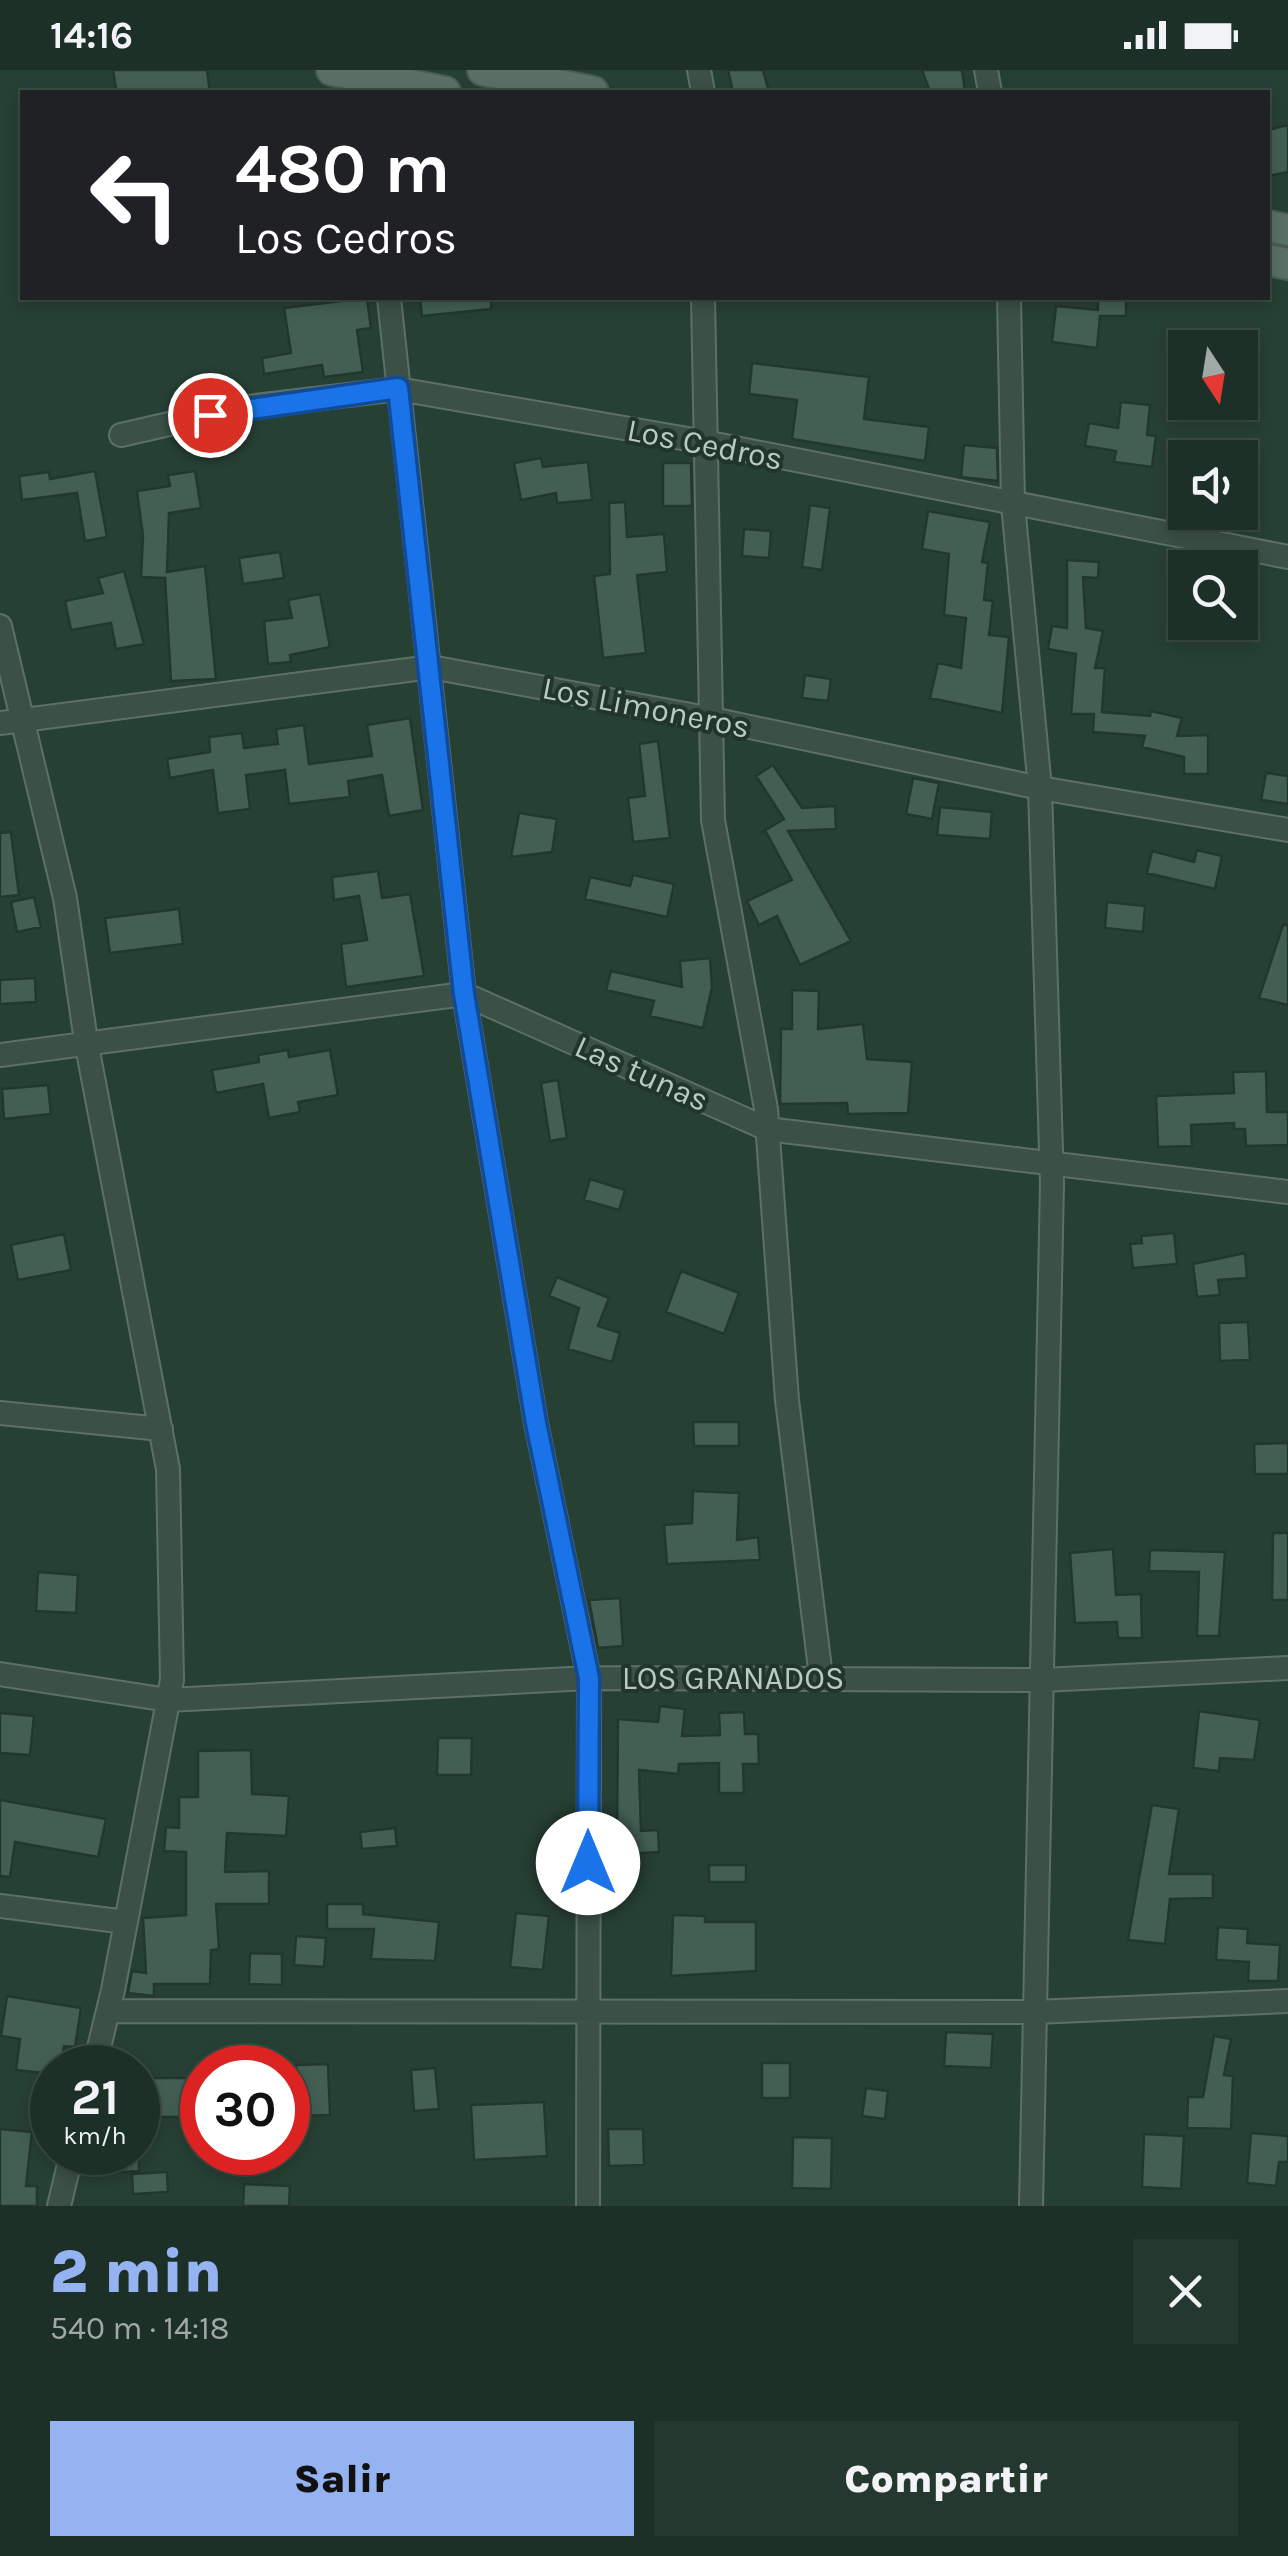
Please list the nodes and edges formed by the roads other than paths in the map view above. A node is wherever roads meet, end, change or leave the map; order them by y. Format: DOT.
graph roads {
  1 [pos="332,70"];
  2 [pos="483,70"];
  3 [pos="366,80"];
  4 [pos="432,90"];
  5 [pos="583,90"];
  6 [pos="389,300"];
  7 [pos="703,300"];
  8 [pos="1009,300"];
  9 [pos="398,388"];
  10 [pos="121,435"];
  11 [pos="705,442"];
  12 [pos="1013,504"];
  13 [pos="1288,557"];
  14 [pos="0,626"];
  15 [pos="431,667"];
  16 [pos="712,719"];
  17 [pos="11,722"];
  18 [pos="1040,788"];
  19 [pos="1288,830"];
  20 [pos="464,994"];
  21 [pos="86,1041"];
  22 [pos="0,1055"];
  23 [pos="767,1129"];
  24 [pos="1051,1163"];
  25 [pos="1288,1192"];
  26 [pos="0,1413"];
  27 [pos="161,1429"];
  28 [pos="1288,1668"];
  29 [pos="0,1674"];
  30 [pos="822,1677"];
  31 [pos="589,1678"];
  32 [pos="1042,1680"];
  33 [pos="168,1700"];
  34 [pos="0,1906"];
  35 [pos="126,1922"];
  36 [pos="1288,2002"];
  37 [pos="108,2011"];
  38 [pos="588,2011"];
  39 [pos="1035,2012"];
  40 [pos="100,2045"];
  41 [pos="66,2175"];
  42 [pos="58,2206"];
  43 [pos="588,2206"];
  44 [pos="1032,2206"];
  1 -- 3 [label="main road"];
  2 -- 5 [label="main road"];
  3 -- 4 [label="main road"];
  6 -- 9 [label="street"];
  7 -- 11 [label="street"];
  8 -- 12 [label="street"];
  9 -- 10 [label="street, Los Cedros"];
  9 -- 11 [label="street, Los Cedros"];
  9 -- 15 [label="street"];
  11 -- 12 [label="street, Los Cedros"];
  11 -- 16 [label="street"];
  12 -- 13 [label="street, Los Cedros"];
  12 -- 18 [label="street"];
  14 -- 17 [label="street"];
  15 -- 16 [label="street, Los Limoneros"];
  15 -- 17 [label="street, Los Limoneros"];
  15 -- 20 [label="street"];
  16 -- 18 [label="street, Los Limoneros"];
  16 -- 23 [label="street"];
  17 -- 21 [label="street"];
  18 -- 19 [label="street, Los Limoneros"];
  18 -- 24 [label="street"];
  20 -- 21 [label="street"];
  20 -- 23 [label="street, Las tunas"];
  20 -- 31 [label="street"];
  21 -- 22 [label="street"];
  21 -- 27 [label="street"];
  23 -- 24 [label="street, Las tunas"];
  23 -- 30 [label="street"];
  24 -- 25 [label="street, Las tunas"];
  24 -- 32 [label="street"];
  26 -- 27 [label="street"];
  27 -- 33 [label="street"];
  28 -- 32 [label="street, LOS GRANADOS"];
  29 -- 33 [label="street, LOS GRANADOS"];
  30 -- 31 [label="street, LOS GRANADOS"];
  30 -- 32 [label="street, LOS GRANADOS"];
  31 -- 33 [label="street, LOS GRANADOS"];
  31 -- 38 [label="street"];
  32 -- 39 [label="street"];
  33 -- 35 [label="street"];
  34 -- 35 [label="street"];
  35 -- 37 [label="street"];
  36 -- 39 [label="street"];
  37 -- 38 [label="street"];
  37 -- 40 [label="street"];
  38 -- 39 [label="street"];
  38 -- 43 [label="street"];
  39 -- 44 [label="street"];
  41 -- 42 [label="street"];
}
